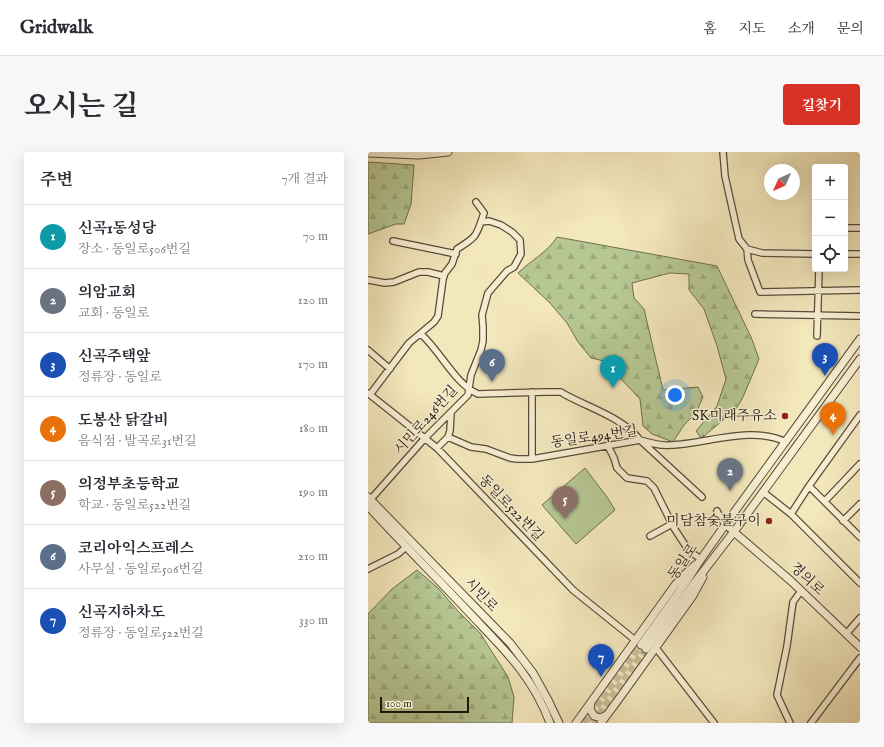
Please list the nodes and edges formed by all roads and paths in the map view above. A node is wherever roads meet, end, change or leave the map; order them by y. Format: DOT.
graph roads {
  1 [pos="448,152"];
  2 [pos="723,152"];
  3 [pos="368,153"];
  4 [pos="476,202"];
  5 [pos="481,222"];
  6 [pos="848,228"];
  7 [pos="860,228"];
  8 [pos="393,241"];
  9 [pos="747,249"];
  10 [pos="456,254"];
  11 [pos="812,254"];
  12 [pos="848,254"];
  13 [pos="860,254"];
  14 [pos="819,272"];
  15 [pos="444,276"];
  16 [pos="368,280"];
  17 [pos="860,290"];
  18 [pos="818,291"];
  19 [pos="755,314"];
  20 [pos="818,315"];
  21 [pos="860,316"];
  22 [pos="421,334"];
  23 [pos="817,336"];
  24 [pos="860,339"];
  25 [pos="368,350"];
  26 [pos="852,350"];
  27 [pos="860,358"];
  28 [pos="390,369"];
  29 [pos="469,390"];
  30 [pos="532,392"];
  31 [pos="368,394"];
  32 [pos="451,413"];
  33 [pos="860,415"];
  34 [pos="448,437"];
  35 [pos="425,438"];
  36 [pos="640,440"];
  37 [pos="786,442"];
  38 [pos="608,446"];
  39 [pos="437,448"];
  40 [pos="532,459"];
  41 [pos="860,464"];
  42 [pos="809,486"];
  43 [pos="763,492"];
  44 [pos="702,497"];
  45 [pos="369,501"];
  46 [pos="824,501"];
  47 [pos="860,504"];
  48 [pos="717,511"];
  49 [pos="791,514"];
  50 [pos="844,522"];
  51 [pos="672,524"];
  52 [pos="725,525"];
  53 [pos="734,532"];
  54 [pos="650,536"];
  55 [pos="860,537"];
  56 [pos="406,547"];
  57 [pos="701,559"];
  58 [pos="709,565"];
  59 [pos="368,569"];
  60 [pos="860,583"];
  61 [pos="801,591"];
  62 [pos="860,618"];
  63 [pos="846,634"];
  64 [pos="641,645"];
  65 [pos="860,647"];
  66 [pos="656,648"];
  67 [pos="860,658"];
  68 [pos="591,702"];
  69 [pos="587,709"];
  70 [pos="608,714"];
  71 [pos="558,722"];
  72 [pos="550,723"];
  73 [pos="576,723"];
  74 [pos="582,723"];
  75 [pos="601,723"];
  76 [pos="714,723"];
  77 [pos="790,723"];
  78 [pos="811,723"];
  1 -- 3 [label="street"];
  2 -- 9 [label="street"];
  4 -- 5 [label="street"];
  5 -- 10 [label="street"];
  5 -- 29 [label="street, 시민로246번길"];
  6 -- 7 [label="street"];
  8 -- 10 [label="street"];
  9 -- 11 [label="street"];
  9 -- 18 [label="street"];
  10 -- 15 [label="street"];
  12 -- 13 [label="street"];
  14 -- 18 [label="street"];
  15 -- 16 [label="street"];
  15 -- 22 [label="street"];
  17 -- 18 [label="street"];
  18 -- 20 [label="street"];
  19 -- 20 [label="street"];
  20 -- 21 [label="street"];
  20 -- 23 [label="street"];
  22 -- 28 [label="street"];
  22 -- 29 [label="street"];
  24 -- 26 [label="street, 동일로"];
  25 -- 28 [label="street"];
  26 -- 27 [label="street"];
  26 -- 37 [label="street, 동일로"];
  27 -- 43 [label="street, 동일로"];
  28 -- 31 [label="street"];
  29 -- 30 [label="street"];
  29 -- 32 [label="street, 시민로246번길"];
  30 -- 36 [label="street"];
  30 -- 40 [label="street"];
  31 -- 35 [label="street, 동일로522번길"];
  32 -- 34 [label="street"];
  32 -- 35 [label="street, 시민로246번길"];
  33 -- 42 [label="street"];
  34 -- 39 [label="street"];
  34 -- 40 [label="street, 동일로494번길"];
  35 -- 39 [label="street, 동일로522번길"];
  35 -- 45 [label="street, 시민로246번길"];
  36 -- 37 [label="street, 동일로494번길"];
  36 -- 38 [label="street, 동일로494번길"];
  36 -- 44 [label="street"];
  37 -- 52 [label="street, 동일로"];
  38 -- 40 [label="street, 동일로494번길"];
  38 -- 51 [label="street"];
  39 -- 64 [label="street, 동일로522번길"];
  41 -- 46 [label="street"];
  42 -- 46 [label="street"];
  42 -- 49 [label="street"];
  43 -- 49 [label="street"];
  43 -- 53 [label="street, 동일로"];
  45 -- 56 [label="street, 시민로"];
  45 -- 71 [label="street, 시민로"];
  46 -- 50 [label="street"];
  47 -- 50 [label="street"];
  48 -- 52 [label="street"];
  49 -- 60 [label="street"];
  50 -- 55 [label="street"];
  51 -- 54 [label="street"];
  51 -- 57 [label="street"];
  52 -- 53 [label="street"];
  52 -- 57 [label="street, 동일로"];
  53 -- 58 [label="street, 동일로"];
  53 -- 61 [label="street, 경의로"];
  56 -- 59 [label="street"];
  56 -- 72 [label="street, 시민로"];
  57 -- 64 [label="street, 동일로"];
  58 -- 64 [label="street, 동일로"];
  58 -- 66 [label="street"];
  61 -- 63 [label="street, 경의로"];
  61 -- 77 [label="street"];
  62 -- 63 [label="street"];
  63 -- 65 [label="street, 경의로"];
  64 -- 68 [label="street"];
  66 -- 70 [label="street"];
  66 -- 76 [label="street"];
  67 -- 78 [label="street"];
  68 -- 69 [label="street"];
  68 -- 70 [label="street"];
  69 -- 73 [label="street"];
  69 -- 74 [label="street"];
  70 -- 75 [label="street"];
}
